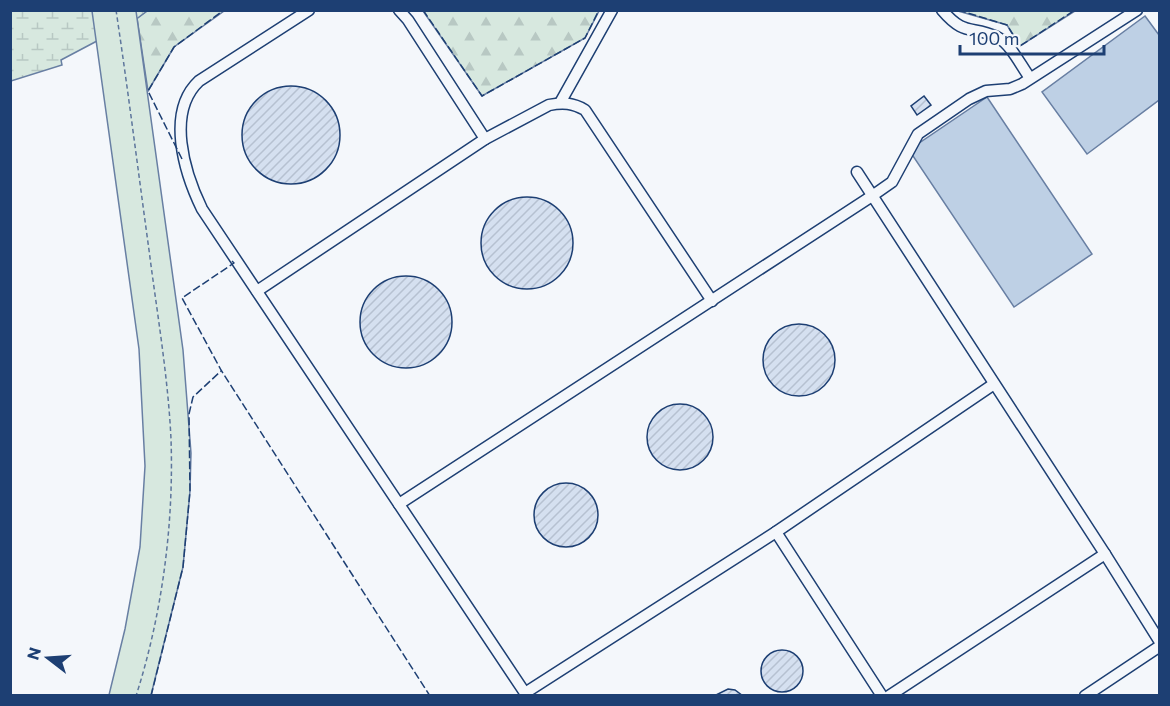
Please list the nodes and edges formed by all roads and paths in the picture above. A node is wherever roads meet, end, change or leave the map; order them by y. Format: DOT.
graph roads {
  1 [pos="116,10"];
  2 [pos="309,10"];
  3 [pos="399,10"];
  4 [pos="612,10"];
  5 [pos="942,10"];
  6 [pos="1137,10"];
  7 [pos="1030,78"];
  8 [pos="560,103"];
  9 [pos="485,139"];
  10 [pos="856,172"];
  11 [pos="873,196"];
  12 [pos="257,291"];
  13 [pos="712,301"];
  14 [pos="994,384"];
  15 [pos="399,504"];
  16 [pos="776,532"];
  17 [pos="1105,554"];
  18 [pos="1160,644"];
  19 [pos="526,694"];
  20 [pos="136,696"];
  21 [pos="882,696"];
  22 [pos="889,696"];
  23 [pos="1085,696"];
  1 -- 20 [label="path"];
  2 -- 12 [label="lane"];
  3 -- 9 [label="lane"];
  4 -- 8 [label="lane"];
  5 -- 7 [label="lane"];
  6 -- 7 [label="lane"];
  7 -- 11 [label="lane"];
  8 -- 9 [label="lane"];
  8 -- 13 [label="lane"];
  9 -- 12 [label="lane"];
  10 -- 11 [label="lane"];
  11 -- 13 [label="lane"];
  11 -- 14 [label="lane"];
  12 -- 15 [label="lane"];
  13 -- 15 [label="lane"];
  14 -- 16 [label="lane"];
  14 -- 17 [label="lane"];
  15 -- 19 [label="lane"];
  16 -- 19 [label="lane"];
  16 -- 21 [label="lane"];
  17 -- 18 [label="lane"];
  17 -- 22 [label="lane"];
  18 -- 23 [label="lane"];
}
